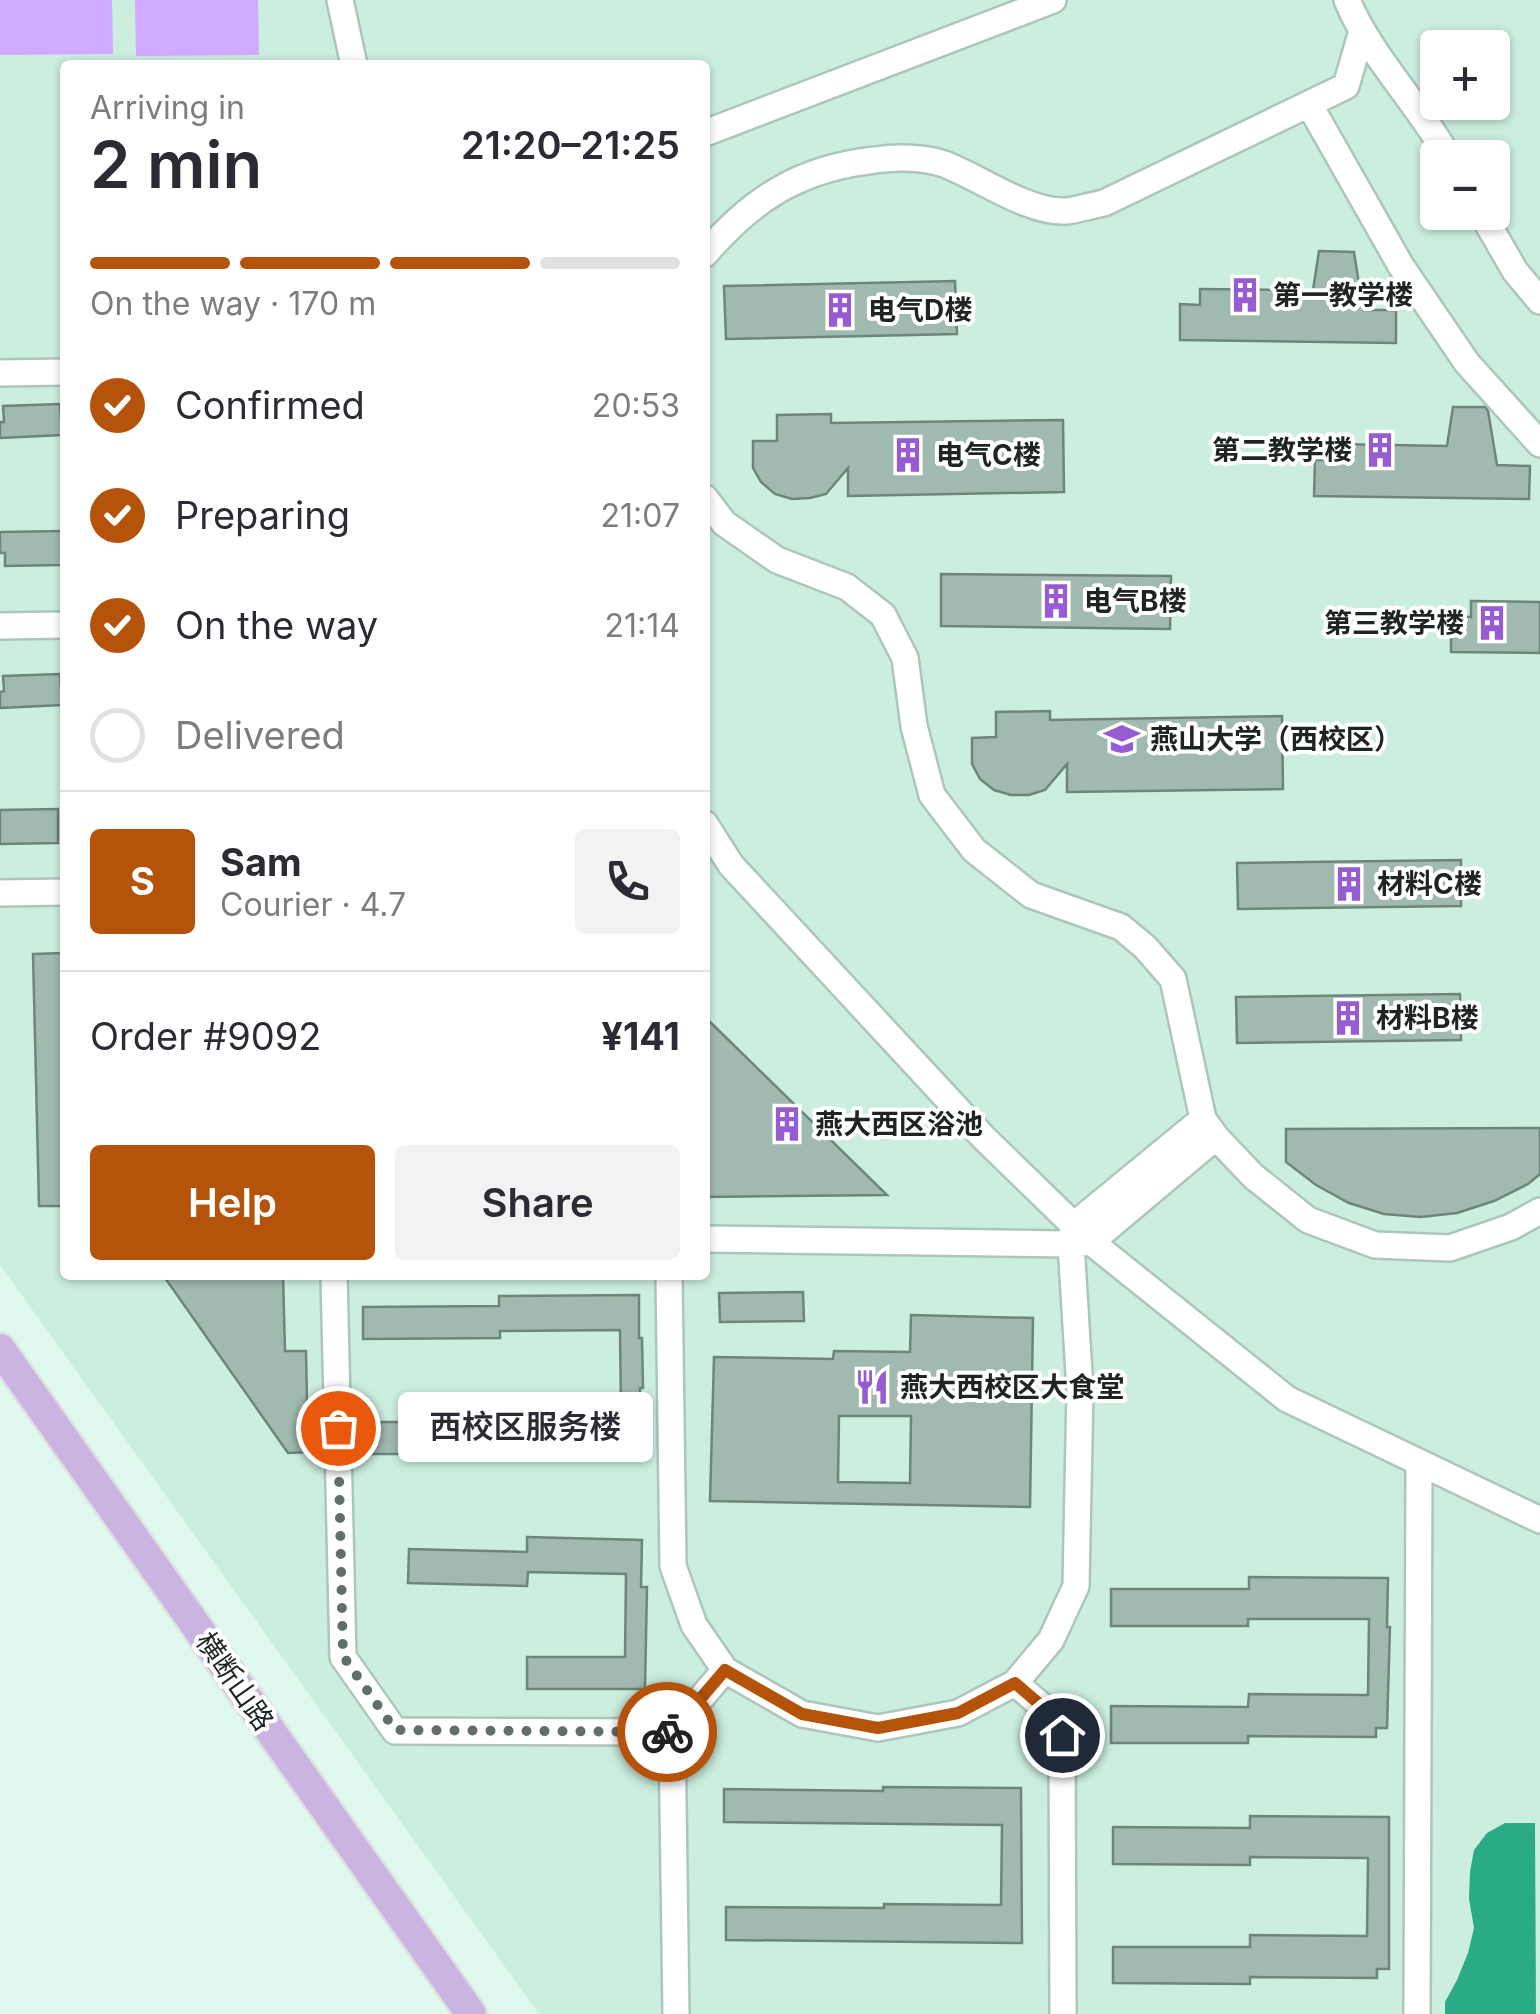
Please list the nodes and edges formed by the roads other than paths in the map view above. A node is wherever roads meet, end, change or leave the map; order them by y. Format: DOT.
graph roads {
  1 [pos="340,0"];
  2 [pos="356,0"];
  3 [pos="1053,0"];
  4 [pos="1347,0"];
  5 [pos="1362,31"];
  6 [pos="353,60"];
  7 [pos="369,60"];
  8 [pos="1309,104"];
  9 [pos="710,130"];
  10 [pos="1439,140"];
  11 [pos="1491,230"];
  12 [pos="710,248"];
  13 [pos="1540,301"];
  14 [pos="60,372"];
  15 [pos="0,373"];
  16 [pos="1540,444"];
  17 [pos="710,505"];
  18 [pos="60,625"];
  19 [pos="0,626"];
  20 [pos="710,832"];
  21 [pos="710,862"];
  22 [pos="0,892"];
  23 [pos="60,892"];
  24 [pos="1210,1128"];
  25 [pos="1540,1211"];
  26 [pos="1079,1237"];
  27 [pos="710,1239"];
  28 [pos="334,1280"];
  29 [pos="668,1280"];
  30 [pos="0,1349"];
  31 [pos="1420,1468"];
  32 [pos="1540,1520"];
  33 [pos="1540,1538"];
  34 [pos="725,1670"];
  35 [pos="1015,1683"];
  36 [pos="672,1732"];
  37 [pos="471,2014"];
  38 [pos="676,2014"];
  39 [pos="1063,2014"];
  40 [pos="1417,2014"];
  1 -- 6 [label="street"];
  2 -- 7 [label="street"];
  3 -- 9 [label="street"];
  4 -- 5 [label="street"];
  5 -- 8 [label="street"];
  5 -- 10 [label="street"];
  8 -- 12 [label="street"];
  8 -- 16 [label="street"];
  11 -- 13 [label="street"];
  14 -- 15 [label="street"];
  17 -- 24 [label="street"];
  18 -- 19 [label="street"];
  20 -- 26 [label="street"];
  21 -- 26 [label="street"];
  22 -- 23 [label="street"];
  24 -- 25 [label="street"];
  24 -- 26 [label="street"];
  26 -- 27 [label="street"];
  26 -- 31 [label="street"];
  26 -- 35 [label="street"];
  28 -- 36 [label="street"];
  29 -- 34 [label="street"];
  30 -- 37 [label="main road, 横断山路"];
  31 -- 32 [label="street"];
  31 -- 33 [label="street"];
  31 -- 40 [label="street"];
  34 -- 35 [label="street"];
  34 -- 36 [label="street"];
  35 -- 39 [label="street"];
  36 -- 38 [label="street"];
}
